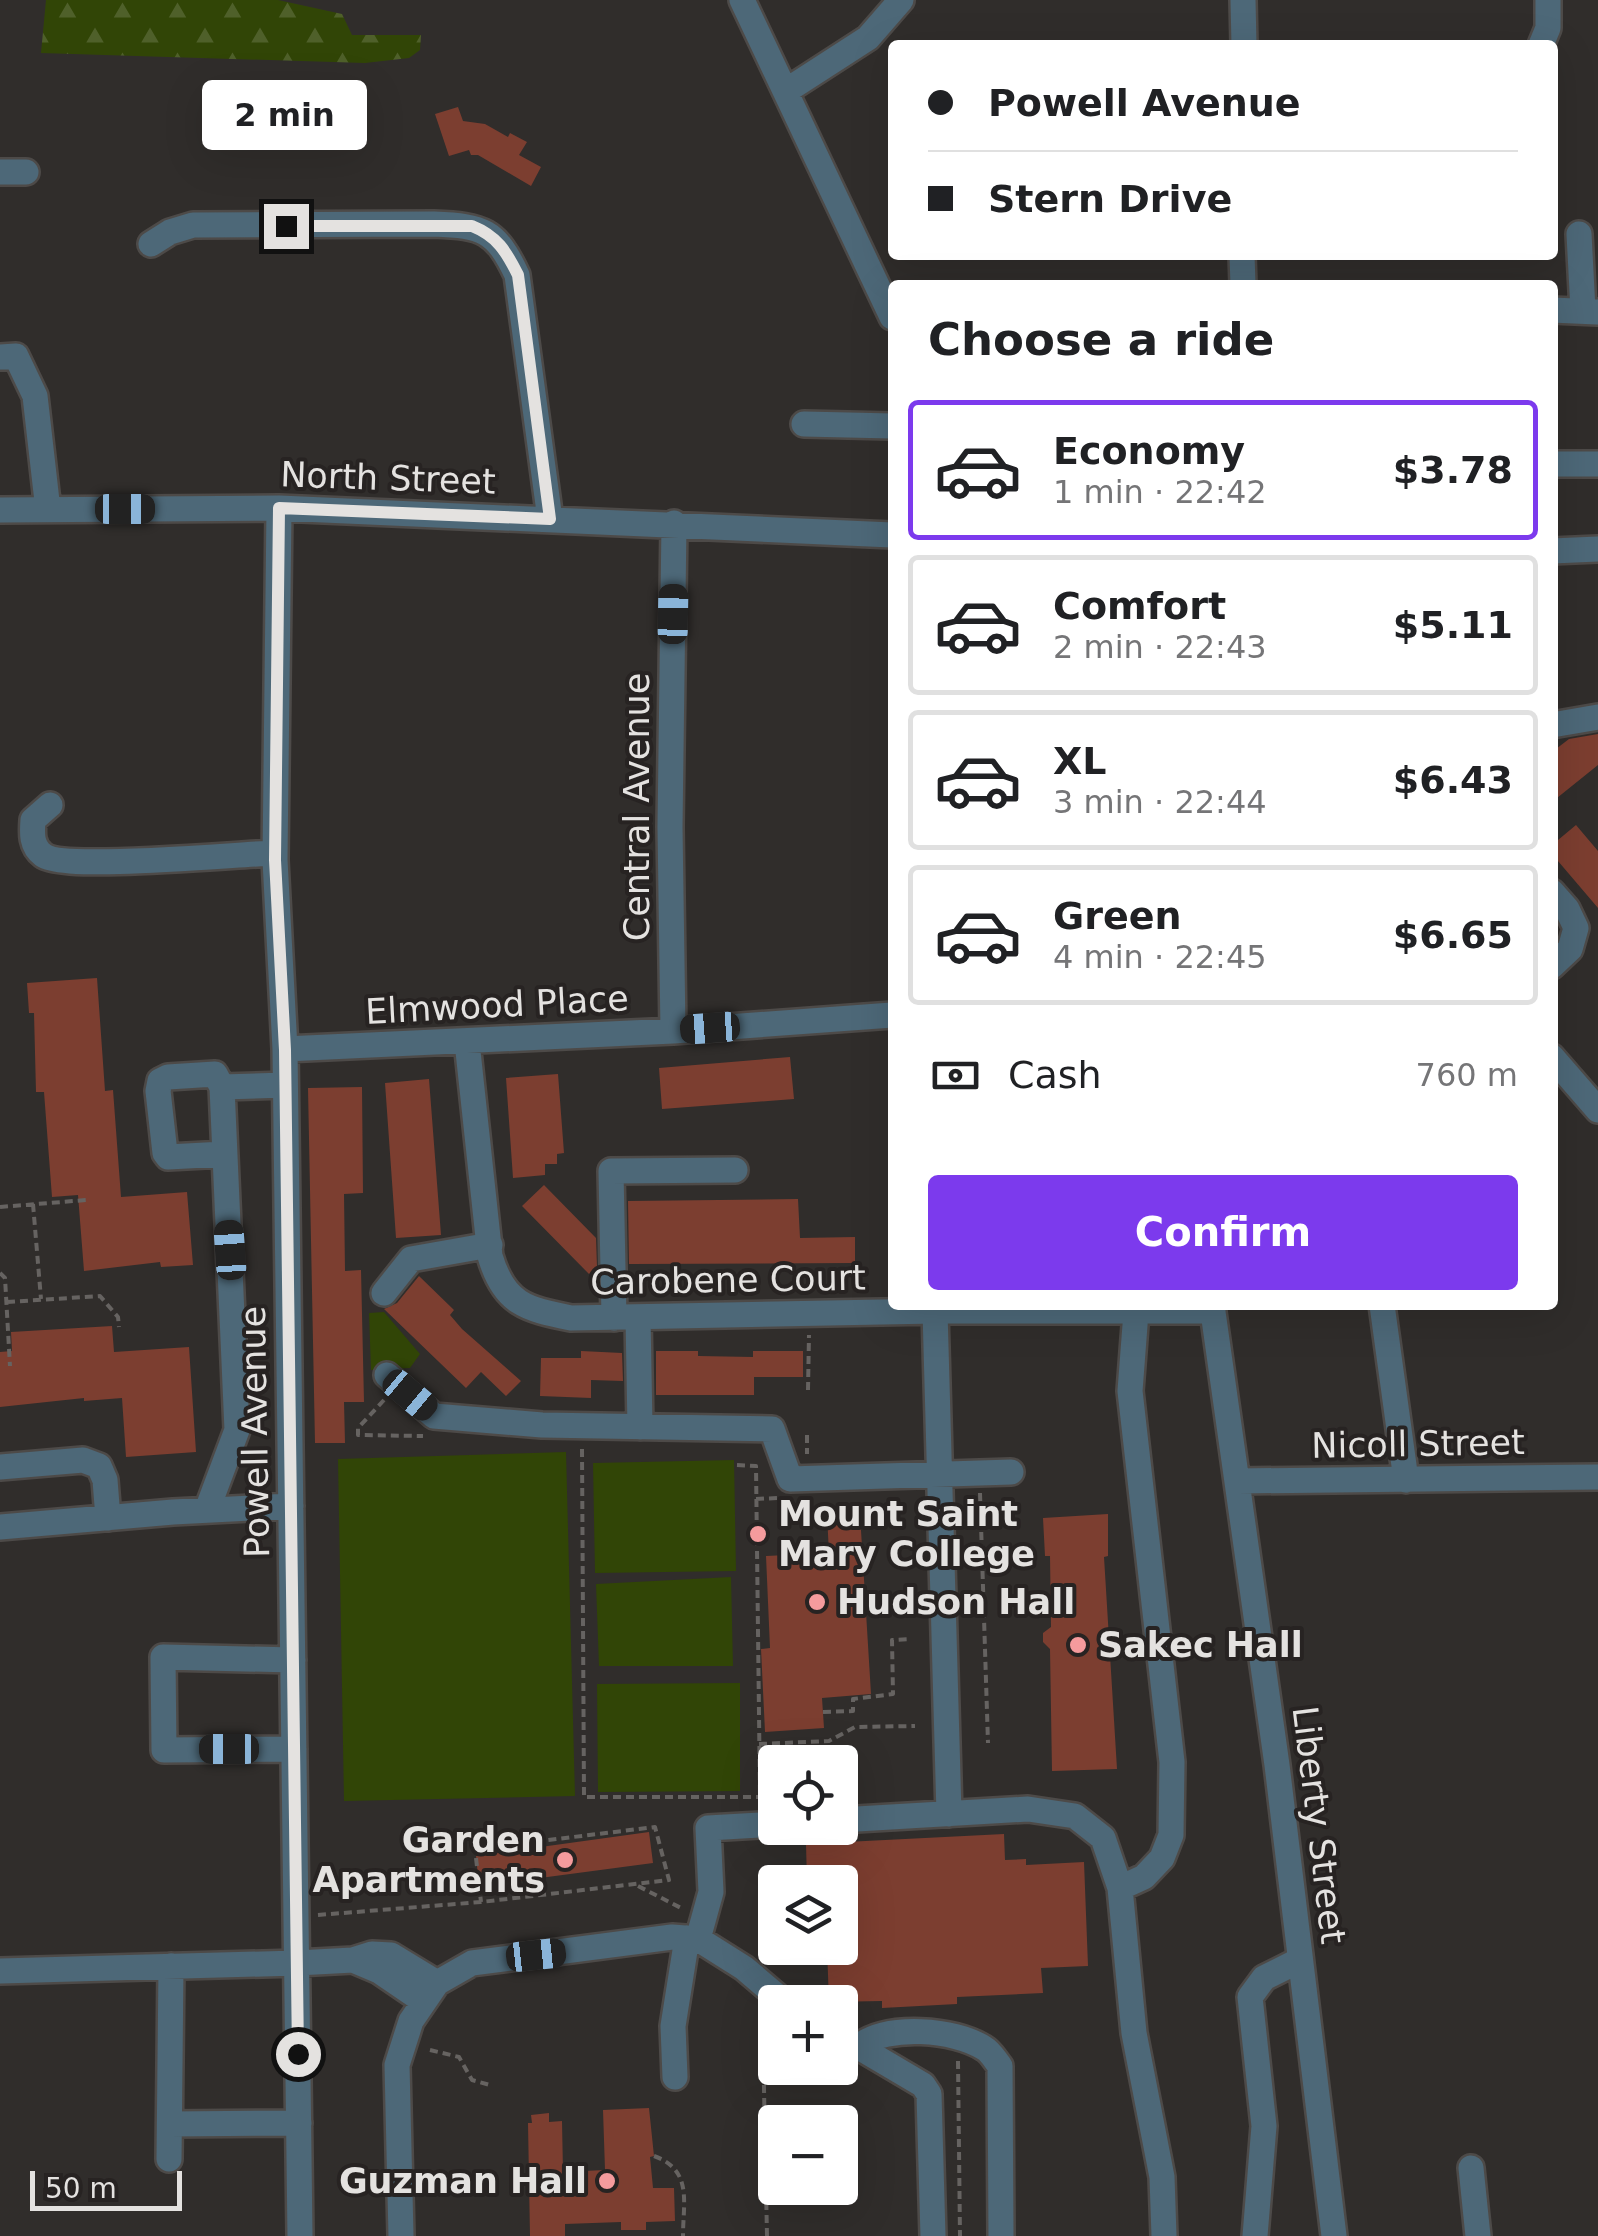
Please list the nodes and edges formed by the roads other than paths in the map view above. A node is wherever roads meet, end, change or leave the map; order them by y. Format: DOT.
graph roads {
  1 [pos="742,0"];
  2 [pos="901,0"];
  3 [pos="1243,0"];
  4 [pos="1548,0"];
  5 [pos="1244,40"];
  6 [pos="1543,40"];
  7 [pos="786,91"];
  8 [pos="1579,234"];
  9 [pos="152,244"];
  10 [pos="888,308"];
  11 [pos="1558,310"];
  12 [pos="1590,311"];
  13 [pos="0,357"];
  14 [pos="804,424"];
  15 [pos="888,426"];
  16 [pos="1558,464"];
  17 [pos="1598,464"];
  18 [pos="279,508"];
  19 [pos="0,510"];
  20 [pos="48,510"];
  21 [pos="550,519"];
  22 [pos="674,523"];
  23 [pos="888,534"];
  24 [pos="1598,550"];
  25 [pos="1558,551"];
  26 [pos="1598,717"];
  27 [pos="1558,724"];
  28 [pos="50,804"];
  29 [pos="275,853"];
  30 [pos="1558,899"];
  31 [pos="1558,961"];
  32 [pos="888,1014"];
  33 [pos="673,1031"];
  34 [pos="467,1042"];
  35 [pos="285,1050"];
  36 [pos="1558,1064"];
  37 [pos="285,1084"];
  38 [pos="222,1087"];
  39 [pos="1598,1110"];
  40 [pos="224,1154"];
  41 [pos="735,1170"];
  42 [pos="490,1245"];
  43 [pos="384,1293"];
  44 [pos="994,1310"];
  45 [pos="1081,1310"];
  46 [pos="1174,1310"];
  47 [pos="1212,1310"];
  48 [pos="1383,1310"];
  49 [pos="935,1311"];
  50 [pos="1136,1312"];
  51 [pos="626,1318"];
  52 [pos="387,1375"];
  53 [pos="640,1427"];
  54 [pos="0,1466"];
  55 [pos="1011,1472"];
  56 [pos="939,1476"];
  57 [pos="1598,1477"];
  58 [pos="1406,1480"];
  59 [pos="1238,1481"];
  60 [pos="291,1506"];
  61 [pos="207,1510"];
  62 [pos="108,1518"];
  63 [pos="0,1527"];
  64 [pos="293,1660"];
  65 [pos="294,1749"];
  66 [pos="948,1814"];
  67 [pos="858,1819"];
  68 [pos="758,1820"];
  69 [pos="1120,1888"];
  70 [pos="693,1939"];
  71 [pos="1300,1960"];
  72 [pos="297,1963"];
  73 [pos="170,1966"];
  74 [pos="0,1971"];
  75 [pos="764,1985"];
  76 [pos="430,1992"];
  77 [pos="858,2039"];
  78 [pos="858,2046"];
  79 [pos="675,2077"];
  80 [pos="170,2124"];
  81 [pos="299,2124"];
  82 [pos="170,2159"];
  83 [pos="1471,2168"];
  84 [pos="300,2236"];
  85 [pos="401,2236"];
  86 [pos="933,2236"];
  87 [pos="1000,2236"];
  88 [pos="1164,2236"];
  89 [pos="1254,2236"];
  90 [pos="1334,2236"];
  91 [pos="1478,2236"];
  1 -- 7 [label="street"];
  2 -- 7 [label="street"];
  3 -- 5 [label="street"];
  4 -- 6 [label="street"];
  7 -- 10 [label="street"];
  8 -- 12 [label="street"];
  9 -- 21 [label="street"];
  11 -- 12 [label="street"];
  13 -- 20 [label="street"];
  14 -- 15 [label="street"];
  16 -- 17 [label="street"];
  18 -- 20 [label="street, North Street"];
  18 -- 21 [label="street, North Street"];
  18 -- 29 [label="street, Powell Avenue"];
  19 -- 20 [label="street, North Street"];
  21 -- 22 [label="street, North Street"];
  22 -- 23 [label="street, North Street"];
  22 -- 33 [label="street, Central Avenue"];
  24 -- 25 [label="street"];
  26 -- 27 [label="street"];
  28 -- 29 [label="street"];
  29 -- 35 [label="street, Powell Avenue"];
  30 -- 31 [label="street"];
  32 -- 33 [label="street, Elmwood Place"];
  33 -- 34 [label="street, Elmwood Place"];
  34 -- 35 [label="street, Elmwood Place"];
  34 -- 42 [label="street, Carobene Court"];
  35 -- 37 [label="street, Powell Avenue"];
  36 -- 39 [label="street"];
  37 -- 38 [label="street"];
  37 -- 60 [label="street, Powell Avenue"];
  38 -- 40 [label="street"];
  38 -- 40 [label="street"];
  40 -- 61 [label="street"];
  41 -- 51 [label="street"];
  42 -- 43 [label="street"];
  42 -- 51 [label="street, Carobene Court"];
  44 -- 49 [label="street, Carobene Court"];
  45 -- 50 [label="street, Carobene Court"];
  46 -- 50 [label="street, Carobene Court"];
  47 -- 59 [label="street, Liberty Street"];
  48 -- 58 [label="street"];
  49 -- 51 [label="street, Carobene Court"];
  49 -- 56 [label="street"];
  50 -- 69 [label="street"];
  51 -- 53 [label="street"];
  52 -- 53 [label="street"];
  53 -- 56 [label="street"];
  54 -- 62 [label="street"];
  55 -- 56 [label="street"];
  56 -- 66 [label="street"];
  57 -- 58 [label="street, Nicoll Street"];
  58 -- 59 [label="street, Nicoll Street"];
  59 -- 71 [label="street, Liberty Street"];
  60 -- 61 [label="street"];
  60 -- 64 [label="street, Powell Avenue"];
  61 -- 62 [label="street"];
  62 -- 63 [label="street"];
  64 -- 65 [label="street, Powell Avenue"];
  64 -- 65 [label="street"];
  65 -- 72 [label="street, Powell Avenue"];
  66 -- 67 [label="street"];
  66 -- 69 [label="street"];
  68 -- 70 [label="street"];
  69 -- 88 [label="street"];
  70 -- 75 [label="street"];
  70 -- 76 [label="street"];
  70 -- 79 [label="street"];
  71 -- 89 [label="street"];
  71 -- 90 [label="street, Liberty Street"];
  72 -- 73 [label="street"];
  72 -- 76 [label="street"];
  72 -- 81 [label="street, Powell Avenue"];
  73 -- 74 [label="street"];
  73 -- 80 [label="street"];
  76 -- 85 [label="street"];
  77 -- 87 [label="street"];
  78 -- 86 [label="street"];
  80 -- 81 [label="street"];
  80 -- 82 [label="street"];
  81 -- 84 [label="street, Powell Avenue"];
  83 -- 91 [label="street"];
}
